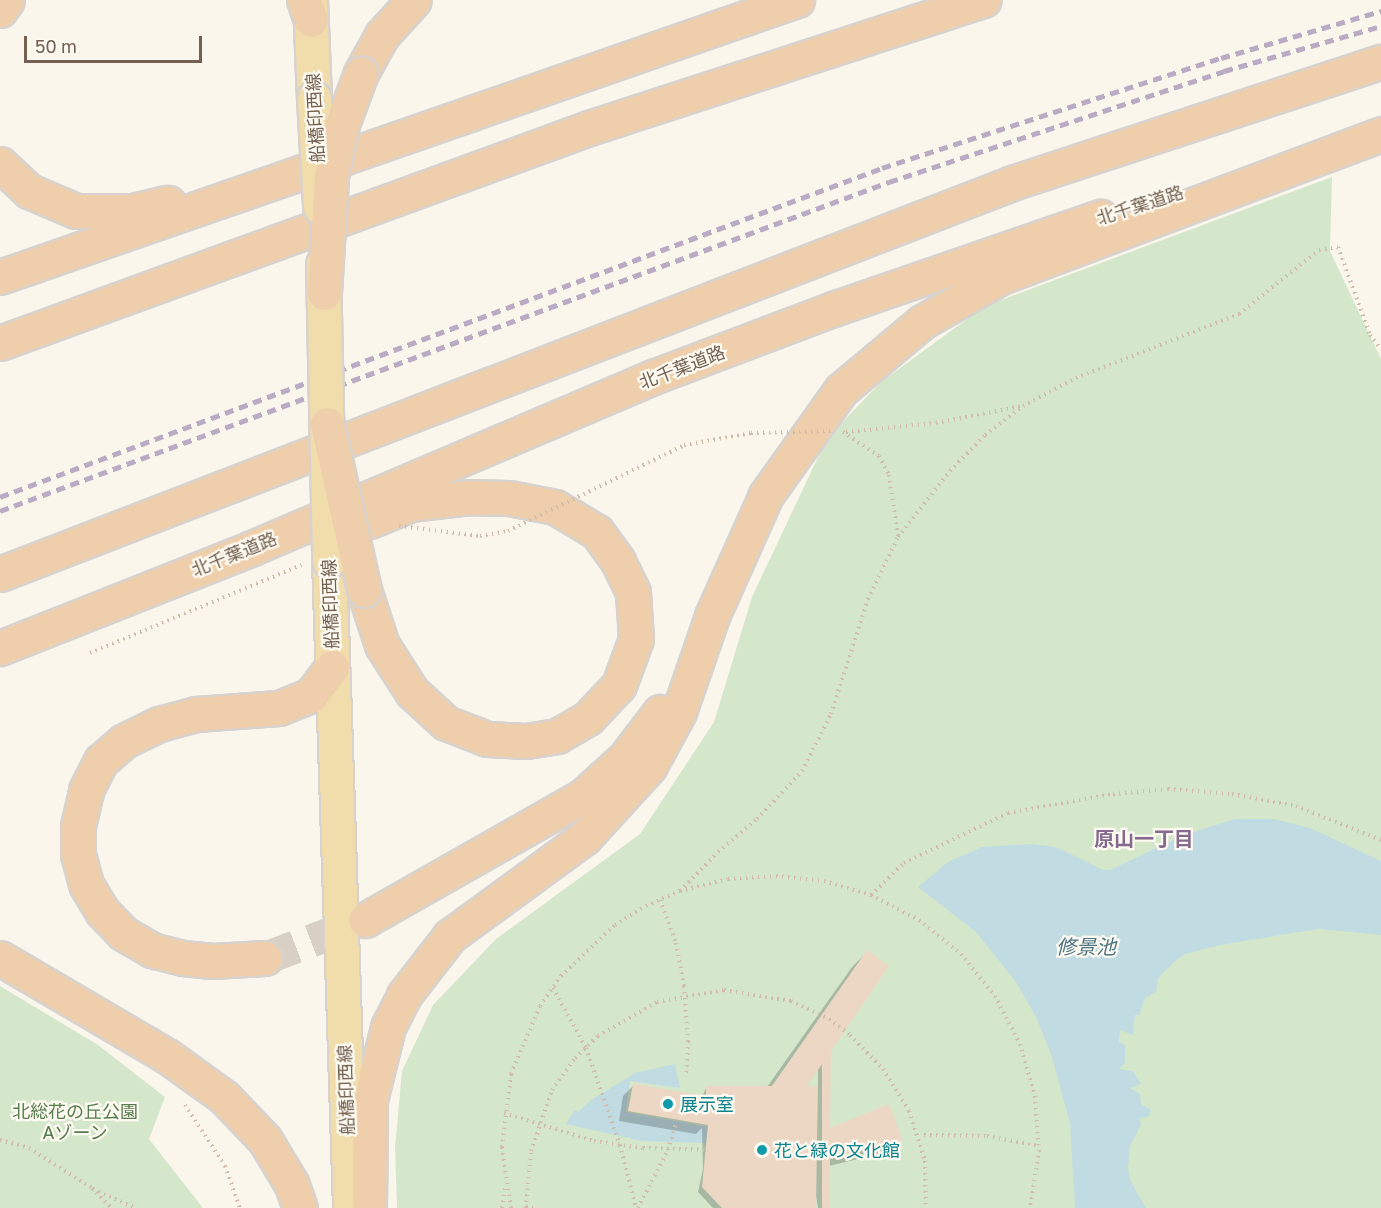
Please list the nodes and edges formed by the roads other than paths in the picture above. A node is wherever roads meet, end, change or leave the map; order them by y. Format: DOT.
graph roads {
  1 [pos="7,0"];
  2 [pos="414,0"];
  3 [pos="797,0"];
  4 [pos="984,0"];
  5 [pos="308,7"];
  6 [pos="0,10"];
  7 [pos="1381,62"];
  8 [pos="577,77"];
  9 [pos="1381,133"];
  10 [pos="0,164"];
  11 [pos="0,277"];
  12 [pos="324,293"];
  13 [pos="0,343"];
  14 [pos="327,424"];
  15 [pos="0,574"];
  16 [pos="712,616"];
  17 [pos="0,648"];
  18 [pos="0,665"];
  19 [pos="332,668"];
  20 [pos="365,920"];
  21 [pos="0,958"];
  22 [pos="264,958"];
  23 [pos="300,1208"];
  24 [pos="350,1208"];
  25 [pos="369,1208"];
  1 -- 6 [label="highway"];
  2 -- 12 [label="highway, bridge"];
  3 -- 8 [label="highway"];
  4 -- 13 [label="highway"];
  5 -- 12 [label="main road, 船橋印西線, bridge"];
  7 -- 15 [label="highway"];
  8 -- 10 [label="highway"];
  8 -- 11 [label="highway"];
  9 -- 16 [label="highway"];
  9 -- 17 [label="highway, 北千葉道路"];
  12 -- 14 [label="main road, 船橋印西線, bridge"];
  14 -- 18 [label="highway, bridge"];
  14 -- 19 [label="main road, 船橋印西線, bridge"];
  16 -- 20 [label="highway"];
  16 -- 25 [label="highway"];
  19 -- 22 [label="highway"];
  19 -- 24 [label="main road, 船橋印西線"];
  21 -- 23 [label="highway"];
}
